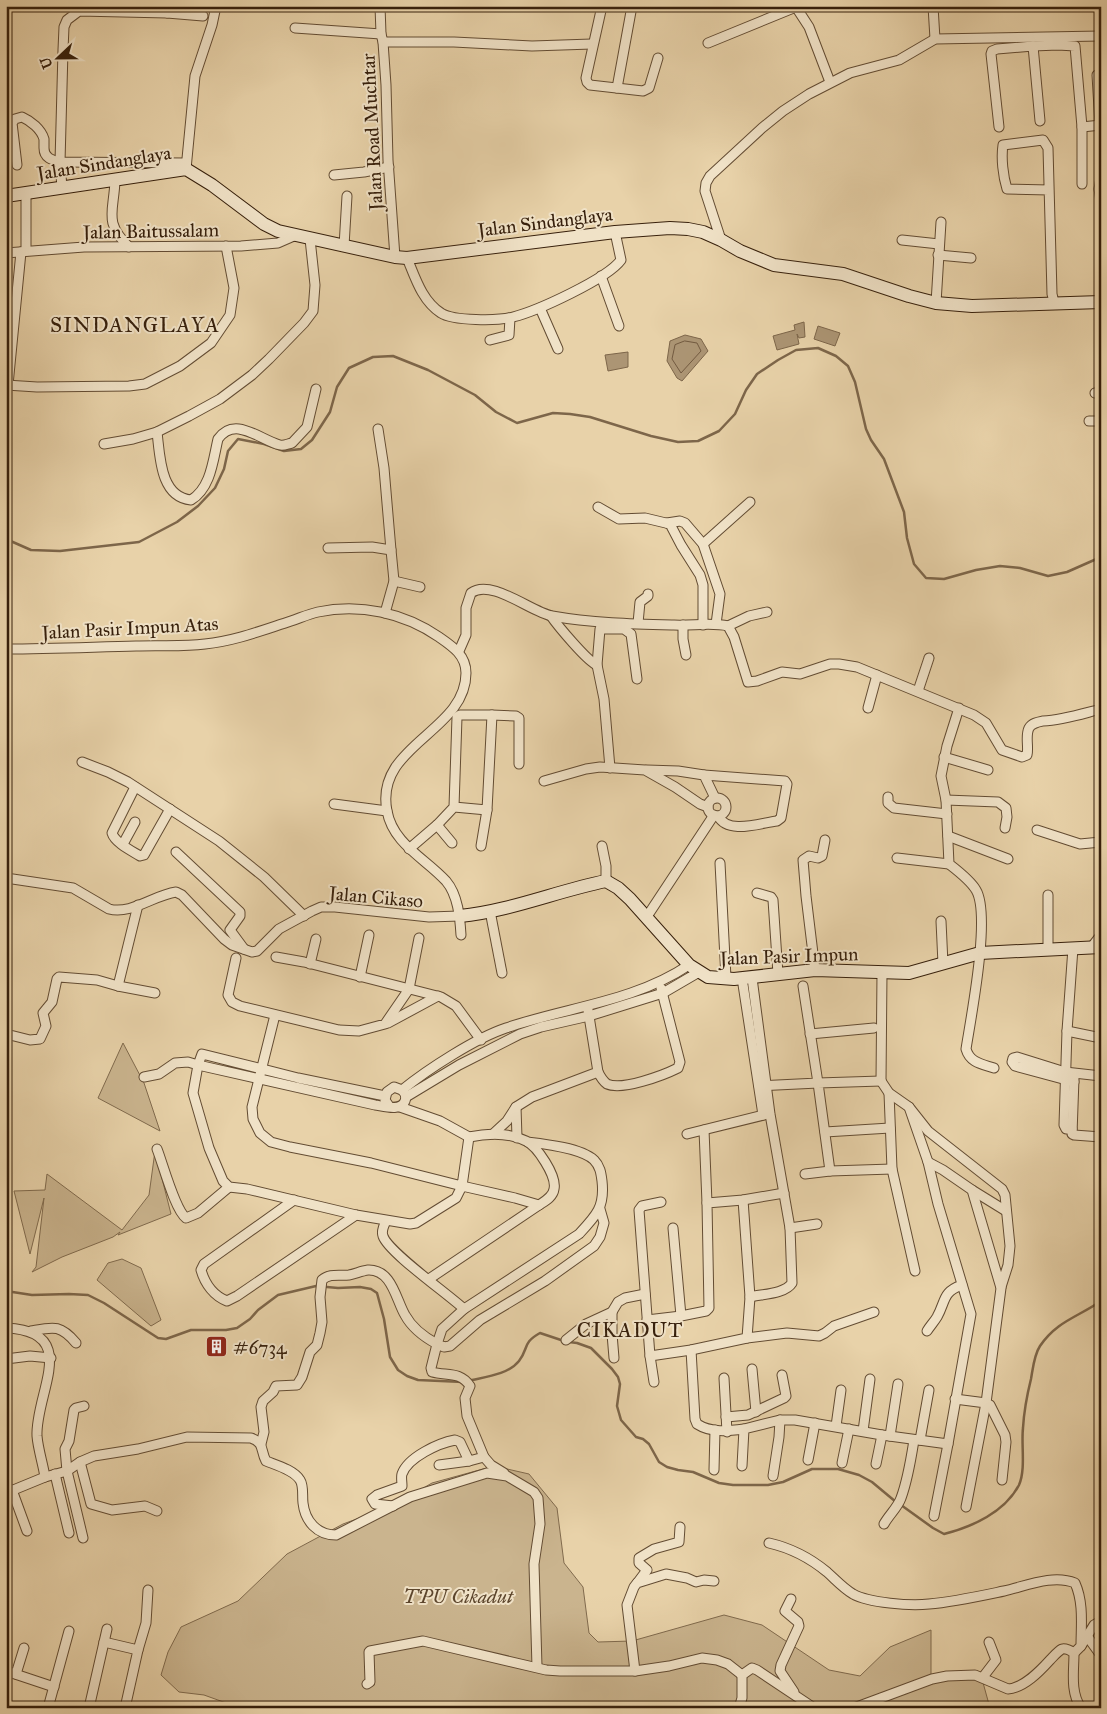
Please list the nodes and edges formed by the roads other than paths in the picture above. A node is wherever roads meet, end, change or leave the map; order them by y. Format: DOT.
graph roads {
  1 [pos="216,6"];
  2 [pos="380,6"];
  3 [pos="602,6"];
  4 [pos="632,6"];
  5 [pos="796,6"];
  6 [pos="933,6"];
  7 [pos="78,9"];
  8 [pos="166,10"];
  9 [pos="203,16"];
  10 [pos="295,28"];
  11 [pos="1074,36"];
  12 [pos="1101,36"];
  13 [pos="382,38"];
  14 [pos="935,39"];
  15 [pos="708,43"];
  16 [pos="592,44"];
  17 [pos="1033,46"];
  18 [pos="1076,46"];
  19 [pos="658,58"];
  20 [pos="1097,75"];
  21 [pos="830,82"];
  22 [pos="617,88"];
  23 [pos="1040,121"];
  24 [pos="1100,125"];
  25 [pos="999,127"];
  26 [pos="1082,127"];
  27 [pos="60,162"];
  28 [pos="17,165"];
  29 [pos="185,166"];
  30 [pos="388,167"];
  31 [pos="334,175"];
  32 [pos="1101,178"];
  33 [pos="115,180"];
  34 [pos="1082,184"];
  35 [pos="62,188"];
  36 [pos="1049,190"];
  37 [pos="26,194"];
  38 [pos="6,196"];
  39 [pos="347,196"];
  40 [pos="1101,202"];
  41 [pos="941,222"];
  42 [pos="615,232"];
  43 [pos="294,236"];
  44 [pos="310,239"];
  45 [pos="721,240"];
  46 [pos="902,240"];
  47 [pos="939,244"];
  48 [pos="226,246"];
  49 [pos="344,246"];
  50 [pos="128,247"];
  51 [pos="23,252"];
  52 [pos="6,253"];
  53 [pos="938,255"];
  54 [pos="401,258"];
  55 [pos="971,258"];
  56 [pos="601,276"];
  57 [pos="1054,302"];
  58 [pos="1101,302"];
  59 [pos="936,303"];
  60 [pos="540,308"];
  61 [pos="510,318"];
  62 [pos="619,326"];
  63 [pos="490,340"];
  64 [pos="558,349"];
  65 [pos="7,385"];
  66 [pos="316,389"];
  67 [pos="1089,421"];
  68 [pos="1101,421"];
  69 [pos="378,429"];
  70 [pos="158,432"];
  71 [pos="104,444"];
  72 [pos="750,502"];
  73 [pos="598,507"];
  74 [pos="667,523"];
  75 [pos="703,544"];
  76 [pos="328,548"];
  77 [pos="391,550"];
  78 [pos="394,581"];
  79 [pos="420,587"];
  80 [pos="648,594"];
  81 [pos="767,612"];
  82 [pos="385,613"];
  83 [pos="551,616"];
  84 [pos="638,623"];
  85 [pos="716,624"];
  86 [pos="703,625"];
  87 [pos="683,626"];
  88 [pos="728,626"];
  89 [pos="6,650"];
  90 [pos="459,651"];
  91 [pos="686,655"];
  92 [pos="928,658"];
  93 [pos="597,665"];
  94 [pos="877,675"];
  95 [pos="637,679"];
  96 [pos="918,691"];
  97 [pos="868,708"];
  98 [pos="959,708"];
  99 [pos="1101,709"];
  100 [pos="492,714"];
  101 [pos="944,757"];
  102 [pos="82,762"];
  103 [pos="519,764"];
  104 [pos="610,768"];
  105 [pos="644,770"];
  106 [pos="988,770"];
  107 [pos="704,775"];
  108 [pos="544,782"];
  109 [pos="135,787"];
  110 [pos="888,797"];
  111 [pos="715,798"];
  112 [pos="946,800"];
  113 [pos="334,804"];
  114 [pos="454,807"];
  115 [pos="708,807"];
  116 [pos="170,809"];
  117 [pos="487,810"];
  118 [pos="387,811"];
  119 [pos="947,814"];
  120 [pos="716,816"];
  121 [pos="135,822"];
  122 [pos="437,825"];
  123 [pos="1005,828"];
  124 [pos="1037,830"];
  125 [pos="948,836"];
  126 [pos="825,840"];
  127 [pos="1101,842"];
  128 [pos="452,843"];
  129 [pos="123,844"];
  130 [pos="481,846"];
  131 [pos="602,846"];
  132 [pos="409,849"];
  133 [pos="176,852"];
  134 [pos="897,858"];
  135 [pos="1008,859"];
  136 [pos="720,863"];
  137 [pos="949,864"];
  138 [pos="6,878"];
  139 [pos="606,882"];
  140 [pos="757,893"];
  141 [pos="1048,895"];
  142 [pos="138,905"];
  143 [pos="490,911"];
  144 [pos="304,916"];
  145 [pos="460,916"];
  146 [pos="646,918"];
  147 [pos="941,921"];
  148 [pos="369,935"];
  149 [pos="461,935"];
  150 [pos="1101,935"];
  151 [pos="316,938"];
  152 [pos="419,938"];
  153 [pos="1098,947"];
  154 [pos="1074,948"];
  155 [pos="1048,950"];
  156 [pos="246,951"];
  157 [pos="980,953"];
  158 [pos="276,957"];
  159 [pos="236,958"];
  160 [pos="310,964"];
  161 [pos="943,964"];
  162 [pos="694,968"];
  163 [pos="815,970"];
  164 [pos="502,973"];
  165 [pos="882,973"];
  166 [pos="778,974"];
  167 [pos="360,976"];
  168 [pos="726,978"];
  169 [pos="747,978"];
  170 [pos="659,983"];
  171 [pos="118,986"];
  172 [pos="803,986"];
  173 [pos="409,989"];
  174 [pos="155,993"];
  175 [pos="663,993"];
  176 [pos="438,996"];
  177 [pos="588,1006"];
  178 [pos="275,1015"];
  179 [pos="589,1016"];
  180 [pos="385,1024"];
  181 [pos="874,1028"];
  182 [pos="1067,1032"];
  183 [pos="6,1034"];
  184 [pos="810,1034"];
  185 [pos="1101,1038"];
  186 [pos="481,1040"];
  187 [pos="198,1065"];
  188 [pos="261,1068"];
  189 [pos="994,1068"];
  190 [pos="598,1072"];
  191 [pos="1101,1076"];
  192 [pos="144,1077"];
  193 [pos="1070,1077"];
  194 [pos="258,1078"];
  195 [pos="881,1081"];
  196 [pos="818,1083"];
  197 [pos="763,1086"];
  198 [pos="404,1093"];
  199 [pos="890,1093"];
  200 [pos="385,1096"];
  201 [pos="389,1106"];
  202 [pos="400,1107"];
  203 [pos="516,1107"];
  204 [pos="909,1107"];
  205 [pos="767,1114"];
  206 [pos="890,1128"];
  207 [pos="704,1130"];
  208 [pos="826,1132"];
  209 [pos="493,1134"];
  210 [pos="687,1134"];
  211 [pos="469,1137"];
  212 [pos="1101,1137"];
  213 [pos="517,1138"];
  214 [pos="528,1142"];
  215 [pos="157,1149"];
  216 [pos="928,1162"];
  217 [pos="892,1170"];
  218 [pos="830,1171"];
  219 [pos="805,1174"];
  220 [pos="462,1186"];
  221 [pos="229,1187"];
  222 [pos="972,1190"];
  223 [pos="784,1193"];
  224 [pos="294,1200"];
  225 [pos="743,1200"];
  226 [pos="661,1202"];
  227 [pos="707,1203"];
  228 [pos="539,1205"];
  229 [pos="600,1209"];
  230 [pos="1006,1211"];
  231 [pos="356,1215"];
  232 [pos="386,1221"];
  233 [pos="817,1224"];
  234 [pos="673,1228"];
  235 [pos="790,1228"];
  236 [pos="915,1271"];
  237 [pos="429,1279"];
  238 [pos="962,1285"];
  239 [pos="1001,1288"];
  240 [pos="645,1294"];
  241 [pos="750,1297"];
  242 [pos="464,1308"];
  243 [pos="612,1312"];
  244 [pos="874,1312"];
  245 [pos="681,1316"];
  246 [pos="647,1320"];
  247 [pos="6,1328"];
  248 [pos="50,1328"];
  249 [pos="927,1330"];
  250 [pos="31,1331"];
  251 [pos="747,1338"];
  252 [pos="44,1340"];
  253 [pos="566,1340"];
  254 [pos="76,1342"];
  255 [pos="437,1344"];
  256 [pos="691,1350"];
  257 [pos="650,1356"];
  258 [pos="51,1358"];
  259 [pos="614,1358"];
  260 [pos="6,1359"];
  261 [pos="752,1369"];
  262 [pos="782,1374"];
  263 [pos="724,1378"];
  264 [pos="870,1379"];
  265 [pos="654,1382"];
  266 [pos="898,1384"];
  267 [pos="841,1390"];
  268 [pos="929,1390"];
  269 [pos="955,1398"];
  270 [pos="986,1403"];
  271 [pos="84,1406"];
  272 [pos="756,1412"];
  273 [pos="726,1417"];
  274 [pos="780,1420"];
  275 [pos="815,1423"];
  276 [pos="836,1426"];
  277 [pos="744,1429"];
  278 [pos="849,1429"];
  279 [pos="715,1430"];
  280 [pos="863,1431"];
  281 [pos="727,1432"];
  282 [pos="886,1436"];
  283 [pos="917,1440"];
  284 [pos="261,1444"];
  285 [pos="948,1444"];
  286 [pos="484,1457"];
  287 [pos="808,1460"];
  288 [pos="469,1461"];
  289 [pos="80,1462"];
  290 [pos="842,1463"];
  291 [pos="876,1464"];
  292 [pos="439,1465"];
  293 [pos="742,1466"];
  294 [pos="714,1470"];
  295 [pos="67,1471"];
  296 [pos="55,1474"];
  297 [pos="507,1476"];
  298 [pos="773,1476"];
  299 [pos="45,1477"];
  300 [pos="1002,1480"];
  301 [pos="9,1491"];
  302 [pos="394,1506"];
  303 [pos="966,1508"];
  304 [pos="157,1511"];
  305 [pos="934,1516"];
  306 [pos="886,1520"];
  307 [pos="680,1527"];
  308 [pos="26,1531"];
  309 [pos="69,1533"];
  310 [pos="84,1538"];
  311 [pos="769,1544"];
  312 [pos="714,1581"];
  313 [pos="637,1583"];
  314 [pos="148,1590"];
  315 [pos="791,1599"];
  316 [pos="1101,1621"];
  317 [pos="107,1629"];
  318 [pos="68,1631"];
  319 [pos="1087,1636"];
  320 [pos="104,1642"];
  321 [pos="989,1642"];
  322 [pos="24,1648"];
  323 [pos="138,1650"];
  324 [pos="1077,1650"];
  325 [pos="1100,1654"];
  326 [pos="536,1667"];
  327 [pos="6,1671"];
  328 [pos="636,1671"];
  329 [pos="16,1674"];
  330 [pos="742,1674"];
  331 [pos="983,1678"];
  332 [pos="367,1684"];
  333 [pos="54,1687"];
  334 [pos="798,1697"];
  335 [pos="1081,1707"];
  336 [pos="48,1708"];
  337 [pos="89,1708"];
  338 [pos="124,1708"];
  339 [pos="739,1708"];
  340 [pos="814,1708"];
  341 [pos="854,1708"];
  1 -- 29 [label="street"];
  2 -- 13 [label="street, Jalan Road Muchtar"];
  3 -- 16 [label="street"];
  4 -- 22 [label="street"];
  5 -- 15 [label="street"];
  5 -- 21 [label="street"];
  6 -- 14 [label="street"];
  7 -- 8 [label="street"];
  7 -- 27 [label="street"];
  8 -- 9 [label="street"];
  10 -- 13 [label="street"];
  11 -- 12 [label="street"];
  11 -- 14 [label="street"];
  11 -- 18 [label="street"];
  13 -- 16 [label="street"];
  13 -- 30 [label="street, Jalan Road Muchtar"];
  14 -- 21 [label="street"];
  16 -- 22 [label="street"];
  17 -- 18 [label="street"];
  17 -- 23 [label="street"];
  17 -- 25 [label="street"];
  18 -- 26 [label="street"];
  19 -- 22 [label="street"];
  20 -- 24 [label="street"];
  21 -- 45 [label="street"];
  24 -- 26 [label="street"];
  26 -- 34 [label="street"];
  27 -- 28 [label="street"];
  27 -- 29 [label="street"];
  27 -- 35 [label="street"];
  29 -- 33 [label="street, Jalan Sindanglaya"];
  29 -- 43 [label="street, Jalan Sindanglaya"];
  30 -- 31 [label="street"];
  30 -- 54 [label="street, Jalan Road Muchtar"];
  32 -- 40 [label="street"];
  33 -- 35 [label="street, Jalan Sindanglaya"];
  33 -- 50 [label="street"];
  35 -- 37 [label="street, Jalan Sindanglaya"];
  36 -- 36 [label="street"];
  36 -- 57 [label="street"];
  37 -- 38 [label="street, Jalan Sindanglaya"];
  37 -- 51 [label="street"];
  39 -- 49 [label="street"];
  41 -- 47 [label="street"];
  42 -- 45 [label="street, Jalan Sindanglaya"];
  42 -- 54 [label="street, Jalan Sindanglaya"];
  42 -- 56 [label="street, Jalan Road Muchtar"];
  43 -- 44 [label="street, Jalan Sindanglaya"];
  43 -- 48 [label="street, Jalan Baitussalam"];
  44 -- 49 [label="street, Jalan Sindanglaya"];
  44 -- 70 [label="street"];
  45 -- 59 [label="street, Jalan Sindanglaya"];
  46 -- 47 [label="street"];
  47 -- 53 [label="street"];
  48 -- 50 [label="street, Jalan Baitussalam"];
  48 -- 65 [label="street"];
  49 -- 54 [label="street, Jalan Sindanglaya"];
  50 -- 51 [label="street, Jalan Baitussalam"];
  51 -- 52 [label="street, Jalan Baitussalam"];
  51 -- 65 [label="street"];
  53 -- 55 [label="street"];
  53 -- 59 [label="street"];
  54 -- 61 [label="street, Jalan Road Muchtar"];
  56 -- 60 [label="street, Jalan Road Muchtar"];
  56 -- 62 [label="street"];
  57 -- 58 [label="street, Jalan Sindanglaya"];
  57 -- 59 [label="street, Jalan Sindanglaya"];
  60 -- 61 [label="street, Jalan Road Muchtar"];
  60 -- 64 [label="street"];
  61 -- 63 [label="street"];
  66 -- 70 [label="street"];
  67 -- 68 [label="street"];
  69 -- 77 [label="street"];
  70 -- 71 [label="street"];
  72 -- 75 [label="street"];
  73 -- 74 [label="street"];
  74 -- 75 [label="street"];
  74 -- 86 [label="street"];
  75 -- 85 [label="street"];
  76 -- 77 [label="street"];
  77 -- 78 [label="street"];
  78 -- 79 [label="street"];
  78 -- 82 [label="street"];
  80 -- 84 [label="street"];
  81 -- 88 [label="street"];
  82 -- 89 [label="street, Jalan Pasir Impun Atas"];
  82 -- 90 [label="street, Jalan Pasir Impun Atas"];
  83 -- 84 [label="street"];
  83 -- 90 [label="street"];
  83 -- 93 [label="street"];
  84 -- 87 [label="street"];
  85 -- 86 [label="street"];
  85 -- 88 [label="street"];
  86 -- 87 [label="street"];
  87 -- 91 [label="street"];
  88 -- 94 [label="street"];
  90 -- 118 [label="street"];
  92 -- 96 [label="street"];
  93 -- 95 [label="street"];
  93 -- 104 [label="street"];
  94 -- 96 [label="street"];
  94 -- 97 [label="street"];
  96 -- 98 [label="street"];
  98 -- 99 [label="street"];
  98 -- 101 [label="street"];
  100 -- 103 [label="street"];
  100 -- 114 [label="street"];
  100 -- 117 [label="street"];
  101 -- 106 [label="street"];
  101 -- 112 [label="street"];
  102 -- 109 [label="street"];
  104 -- 105 [label="street"];
  104 -- 108 [label="street"];
  105 -- 107 [label="street"];
  105 -- 115 [label="street"];
  107 -- 111 [label="street"];
  107 -- 120 [label="street"];
  109 -- 116 [label="street"];
  109 -- 129 [label="street"];
  110 -- 119 [label="street"];
  111 -- 115 [label="street"];
  111 -- 120 [label="street"];
  112 -- 119 [label="street"];
  112 -- 123 [label="street"];
  113 -- 118 [label="street"];
  114 -- 117 [label="street"];
  114 -- 122 [label="street"];
  115 -- 120 [label="street"];
  116 -- 129 [label="street"];
  116 -- 144 [label="street"];
  117 -- 130 [label="street"];
  118 -- 132 [label="street"];
  119 -- 125 [label="street"];
  120 -- 146 [label="street"];
  121 -- 129 [label="street"];
  122 -- 128 [label="street"];
  122 -- 132 [label="street"];
  124 -- 127 [label="street"];
  125 -- 135 [label="street"];
  125 -- 137 [label="street"];
  126 -- 163 [label="street"];
  131 -- 139 [label="street"];
  132 -- 145 [label="street"];
  133 -- 156 [label="street"];
  134 -- 137 [label="street"];
  136 -- 168 [label="street"];
  137 -- 157 [label="street"];
  138 -- 142 [label="street"];
  139 -- 143 [label="street"];
  139 -- 146 [label="street"];
  140 -- 166 [label="street"];
  141 -- 155 [label="street"];
  142 -- 156 [label="street"];
  142 -- 171 [label="street"];
  143 -- 145 [label="street"];
  143 -- 164 [label="street"];
  144 -- 145 [label="street, Jalan Cikaso"];
  144 -- 156 [label="street, Jalan Cikaso"];
  145 -- 149 [label="street"];
  146 -- 162 [label="street"];
  147 -- 161 [label="street"];
  148 -- 167 [label="street"];
  150 -- 153 [label="street"];
  151 -- 160 [label="street"];
  152 -- 173 [label="street"];
  153 -- 154 [label="street, Jalan Pasir Impun"];
  154 -- 155 [label="street, Jalan Pasir Impun"];
  154 -- 182 [label="street"];
  155 -- 157 [label="street, Jalan Pasir Impun"];
  157 -- 161 [label="street, Jalan Pasir Impun"];
  157 -- 189 [label="street"];
  158 -- 160 [label="street"];
  159 -- 178 [label="street"];
  160 -- 167 [label="street"];
  161 -- 165 [label="street, Jalan Pasir Impun"];
  162 -- 168 [label="street, Jalan Pasir Impun"];
  162 -- 170 [label="street"];
  162 -- 175 [label="street"];
  163 -- 165 [label="street, Jalan Pasir Impun"];
  163 -- 166 [label="street, Jalan Pasir Impun"];
  165 -- 195 [label="street"];
  166 -- 169 [label="street, Jalan Pasir Impun"];
  167 -- 173 [label="street"];
  168 -- 169 [label="street, Jalan Pasir Impun"];
  169 -- 197 [label="street"];
  170 -- 175 [label="street"];
  170 -- 177 [label="street"];
  171 -- 174 [label="street"];
  171 -- 183 [label="street"];
  172 -- 184 [label="street"];
  173 -- 176 [label="street"];
  173 -- 180 [label="street"];
  175 -- 179 [label="street"];
  175 -- 190 [label="street"];
  176 -- 180 [label="street"];
  176 -- 186 [label="street"];
  177 -- 179 [label="street"];
  177 -- 186 [label="street"];
  178 -- 180 [label="street"];
  178 -- 188 [label="street"];
  179 -- 190 [label="street"];
  179 -- 198 [label="street"];
  181 -- 184 [label="street"];
  182 -- 185 [label="street"];
  182 -- 193 [label="street"];
  184 -- 196 [label="street"];
  186 -- 198 [label="street"];
  187 -- 188 [label="street"];
  187 -- 192 [label="street"];
  187 -- 194 [label="street"];
  187 -- 221 [label="street"];
  188 -- 194 [label="street"];
  188 -- 200 [label="street"];
  190 -- 203 [label="street"];
  191 -- 193 [label="street"];
  193 -- 193 [label="street"];
  193 -- 212 [label="street"];
  194 -- 201 [label="street"];
  194 -- 220 [label="street"];
  195 -- 196 [label="street"];
  195 -- 199 [label="street"];
  196 -- 197 [label="street"];
  196 -- 208 [label="street"];
  197 -- 205 [label="street"];
  198 -- 200 [label="street"];
  198 -- 202 [label="street"];
  199 -- 204 [label="street"];
  199 -- 206 [label="street"];
  200 -- 201 [label="street"];
  201 -- 202 [label="street"];
  202 -- 211 [label="street"];
  203 -- 209 [label="street"];
  203 -- 213 [label="street"];
  204 -- 216 [label="street"];
  204 -- 230 [label="street"];
  205 -- 207 [label="street"];
  205 -- 223 [label="street"];
  206 -- 208 [label="street"];
  206 -- 217 [label="street"];
  207 -- 210 [label="street"];
  207 -- 227 [label="street"];
  208 -- 218 [label="street"];
  209 -- 211 [label="street"];
  209 -- 213 [label="street"];
  211 -- 220 [label="street"];
  213 -- 214 [label="street"];
  214 -- 228 [label="street"];
  214 -- 229 [label="street"];
  215 -- 221 [label="street"];
  216 -- 222 [label="street"];
  216 -- 238 [label="street"];
  217 -- 218 [label="street"];
  217 -- 236 [label="street"];
  218 -- 219 [label="street"];
  220 -- 228 [label="street"];
  220 -- 232 [label="street"];
  221 -- 224 [label="street"];
  222 -- 230 [label="street"];
  222 -- 239 [label="street"];
  223 -- 225 [label="street"];
  223 -- 235 [label="street"];
  224 -- 231 [label="street"];
  224 -- 231 [label="street"];
  225 -- 227 [label="street"];
  225 -- 241 [label="street"];
  226 -- 240 [label="street"];
  227 -- 245 [label="street"];
  228 -- 237 [label="street"];
  229 -- 242 [label="street"];
  229 -- 255 [label="street"];
  230 -- 239 [label="street"];
  231 -- 232 [label="street"];
  232 -- 237 [label="street"];
  233 -- 235 [label="street"];
  234 -- 245 [label="street"];
  235 -- 241 [label="street"];
  237 -- 242 [label="street"];
  238 -- 249 [label="street"];
  238 -- 269 [label="street"];
  239 -- 270 [label="street"];
  240 -- 243 [label="street"];
  240 -- 246 [label="street"];
  241 -- 251 [label="street"];
  242 -- 255 [label="street"];
  243 -- 253 [label="street"];
  243 -- 259 [label="street"];
  244 -- 251 [label="street"];
  245 -- 246 [label="street"];
  246 -- 257 [label="street"];
  247 -- 250 [label="street"];
  248 -- 250 [label="street"];
  248 -- 252 [label="street"];
  248 -- 254 [label="street"];
  250 -- 252 [label="street"];
  251 -- 256 [label="street"];
  252 -- 258 [label="street"];
  255 -- 284 [label="street"];
  255 -- 286 [label="street"];
  256 -- 257 [label="street"];
  256 -- 279 [label="street"];
  257 -- 265 [label="street"];
  258 -- 260 [label="street"];
  258 -- 299 [label="street"];
  261 -- 272 [label="street"];
  262 -- 272 [label="street"];
  263 -- 273 [label="street"];
  264 -- 280 [label="street"];
  266 -- 282 [label="street"];
  267 -- 276 [label="street"];
  268 -- 283 [label="street"];
  269 -- 270 [label="street"];
  269 -- 285 [label="street"];
  270 -- 300 [label="street"];
  270 -- 303 [label="street"];
  271 -- 295 [label="street"];
  272 -- 273 [label="street"];
  273 -- 281 [label="street"];
  274 -- 275 [label="street"];
  274 -- 277 [label="street"];
  274 -- 298 [label="street"];
  275 -- 276 [label="street"];
  275 -- 287 [label="street"];
  276 -- 278 [label="street"];
  277 -- 281 [label="street"];
  277 -- 293 [label="street"];
  278 -- 280 [label="street"];
  278 -- 290 [label="street"];
  279 -- 281 [label="street"];
  279 -- 294 [label="street"];
  280 -- 282 [label="street"];
  282 -- 283 [label="street"];
  282 -- 291 [label="street"];
  283 -- 285 [label="street"];
  283 -- 306 [label="street"];
  284 -- 289 [label="street"];
  284 -- 302 [label="street"];
  285 -- 305 [label="street"];
  286 -- 288 [label="street"];
  286 -- 297 [label="street"];
  288 -- 292 [label="street"];
  288 -- 302 [label="street"];
  289 -- 295 [label="street"];
  289 -- 304 [label="street"];
  295 -- 296 [label="street"];
  295 -- 310 [label="street"];
  296 -- 299 [label="street"];
  296 -- 309 [label="street"];
  297 -- 302 [label="street"];
  297 -- 326 [label="street"];
  299 -- 301 [label="street"];
  301 -- 308 [label="street"];
  307 -- 313 [label="street"];
  311 -- 324 [label="street"];
  312 -- 313 [label="street"];
  313 -- 328 [label="street"];
  314 -- 323 [label="street"];
  315 -- 334 [label="street"];
  316 -- 319 [label="street"];
  317 -- 320 [label="street"];
  318 -- 333 [label="street"];
  319 -- 324 [label="street"];
  319 -- 325 [label="street"];
  320 -- 323 [label="street"];
  320 -- 337 [label="street"];
  321 -- 331 [label="street"];
  322 -- 329 [label="street"];
  323 -- 338 [label="street"];
  324 -- 331 [label="street"];
  324 -- 335 [label="street"];
  326 -- 328 [label="street"];
  326 -- 332 [label="street"];
  327 -- 329 [label="street"];
  328 -- 330 [label="street"];
  329 -- 333 [label="street"];
  330 -- 334 [label="street"];
  330 -- 339 [label="street"];
  331 -- 341 [label="street"];
  333 -- 336 [label="street"];
  334 -- 340 [label="street"];
}
